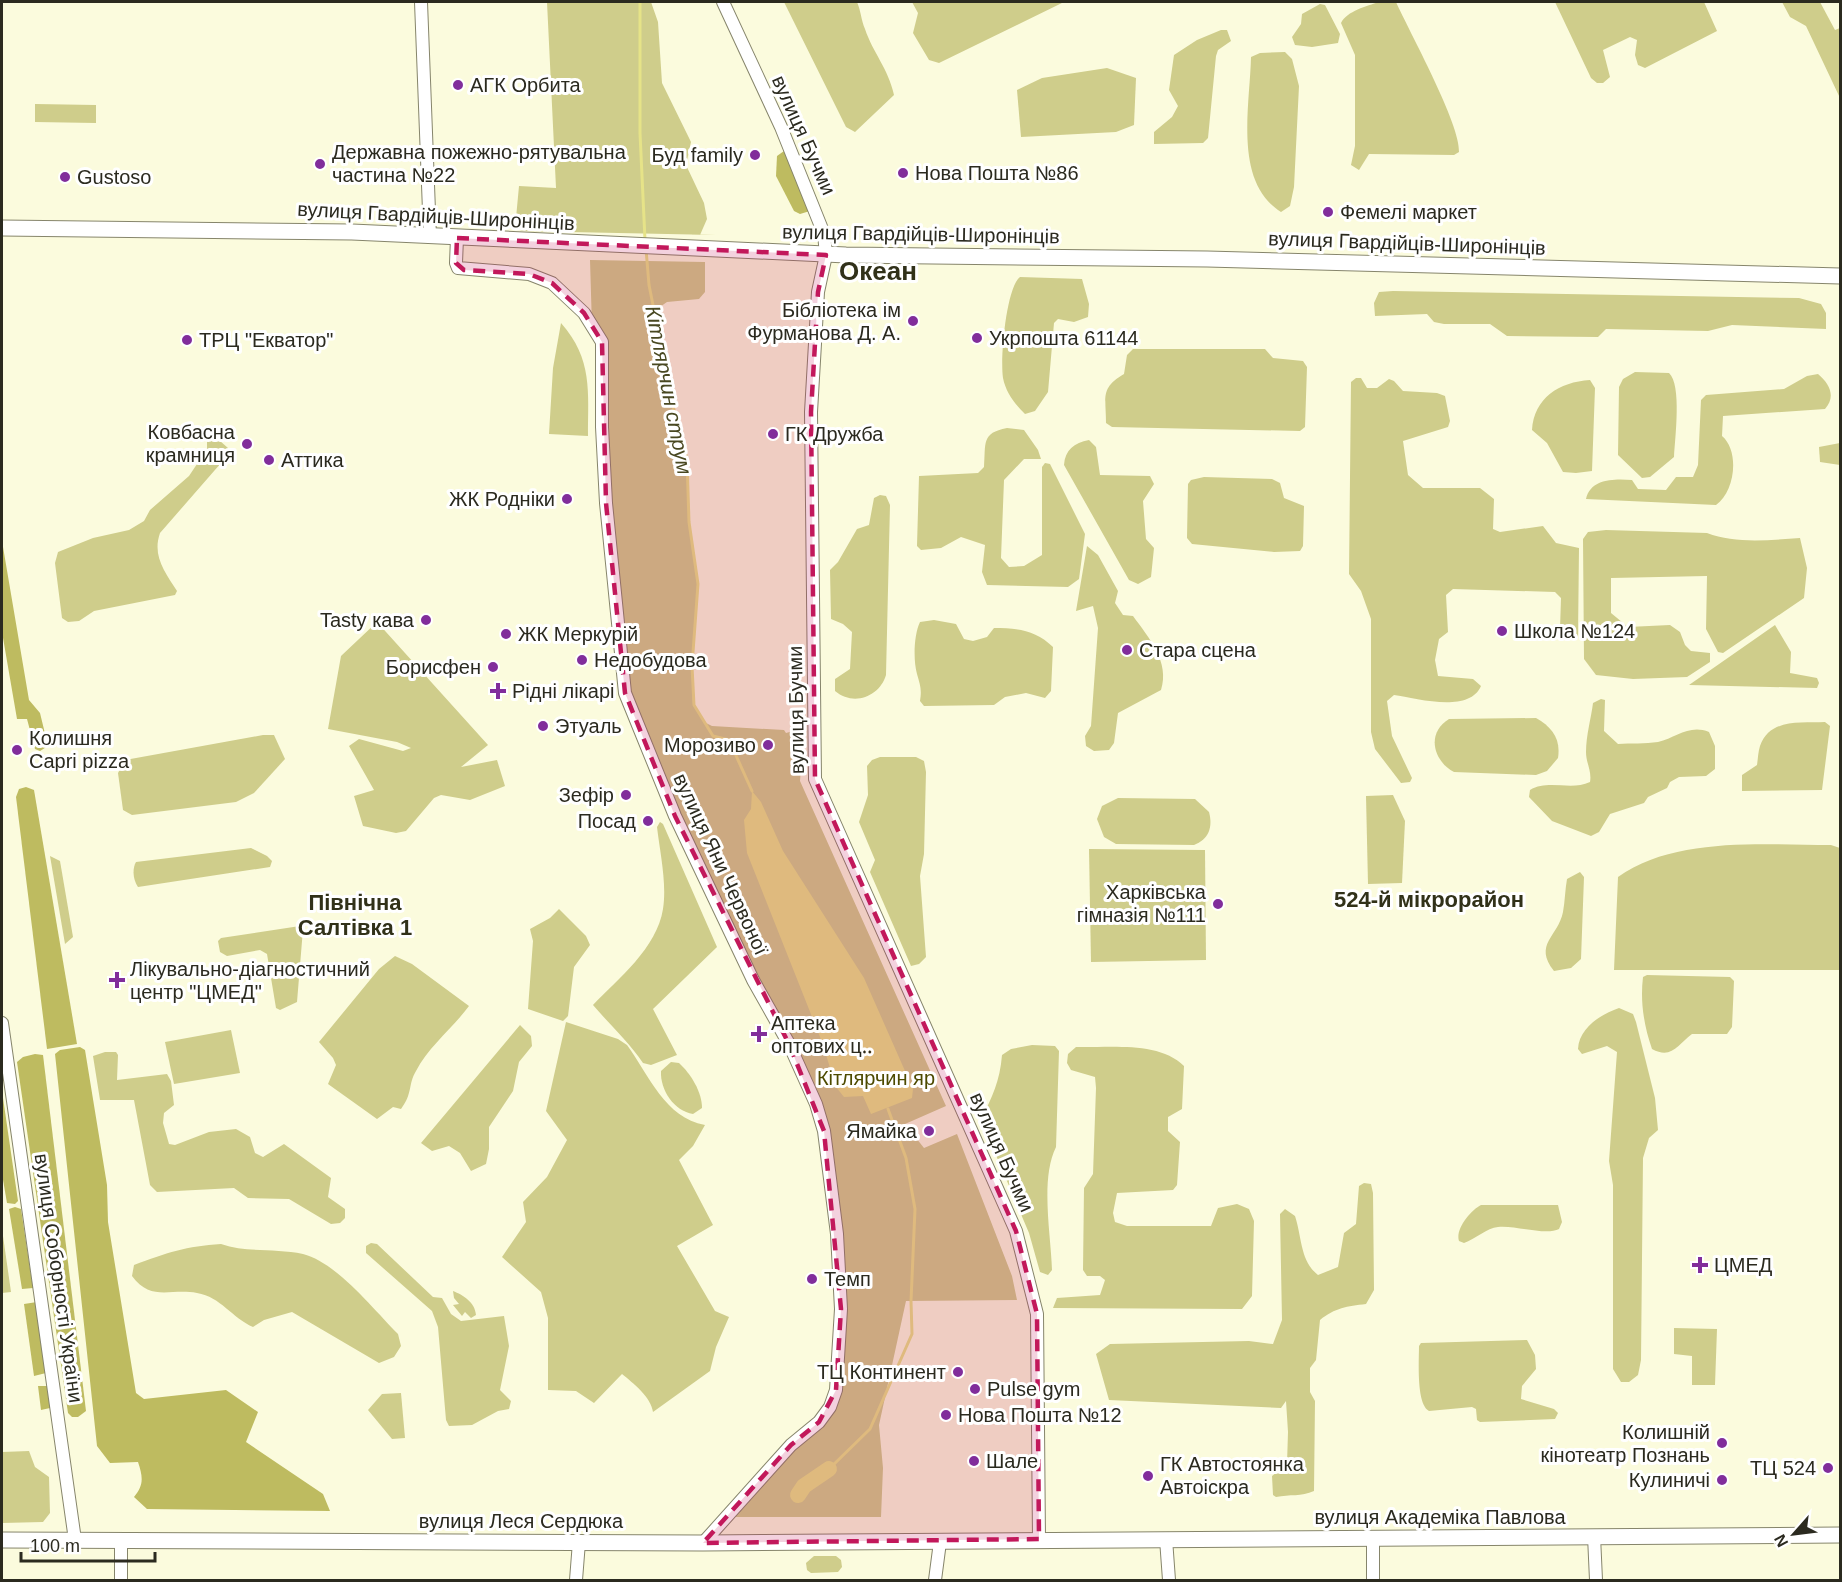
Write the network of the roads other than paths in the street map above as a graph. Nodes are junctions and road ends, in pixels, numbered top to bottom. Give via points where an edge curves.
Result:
1 (421, 2) edge
2 (723, 2) edge
3 (2, 228) edge
4 (430, 237) junction
5 (457, 238) junction
6 (826, 255) junction
7 (1840, 276) edge
8 (2, 1023) edge
9 (1840, 1535) edge
10 (1594, 1536) junction
11 (1040, 1539) junction
12 (1166, 1539) junction
13 (1372, 1539) junction
14 (2, 1540) edge
15 (75, 1540) junction
16 (122, 1541) junction
17 (579, 1542) junction
18 (940, 1542) junction
19 (703, 1543) junction
20 (121, 1581) edge
21 (576, 1581) edge
22 (935, 1581) edge
23 (1169, 1581) edge
24 (1372, 1581) edge
25 (1596, 1581) edge

1 - 4 street
2 - 6 street, вулиця Бучми via 817,213
3 - 4 main road, вулиця Гвардійців-Широнінців via 218,229
4 - 5 main road, вулиця Гвардійців-Широнінців
5 - 6 main road, вулиця Гвардійців-Широнінців
5 - 19 street, вулиця Яни Червоної via 458,268 529,274 552,283 584,313 602,342 606,503 625,693 675,816 753,980 789,1044 824,1131 841,1302 836,1390 819,1422 791,1445
6 - 7 main road, вулиця Гвардійців-Широнінців via 1207,259
6 - 11 street, вулиця Бучми via 818,292 811,412 815,779 1016,1231 1037,1314
8 - 15 street, вулиця Соборності України
9 - 10 main road, вулиця Академіка Павлова
10 - 13 main road, вулиця Академіка Павлова
10 - 25 street
11 - 12 main road, вулиця Академіка Павлова
11 - 18 main road, вулиця Леся Сердюка
12 - 13 main road, вулиця Академіка Павлова
12 - 23 street
13 - 24 street
14 - 15 main road, вулиця Леся Сердюка
15 - 16 main road, вулиця Леся Сердюка
16 - 17 main road, вулиця Леся Сердюка
16 - 20 street
17 - 19 main road, вулиця Леся Сердюка
17 - 21 street
18 - 19 main road, вулиця Леся Сердюка
18 - 22 street

